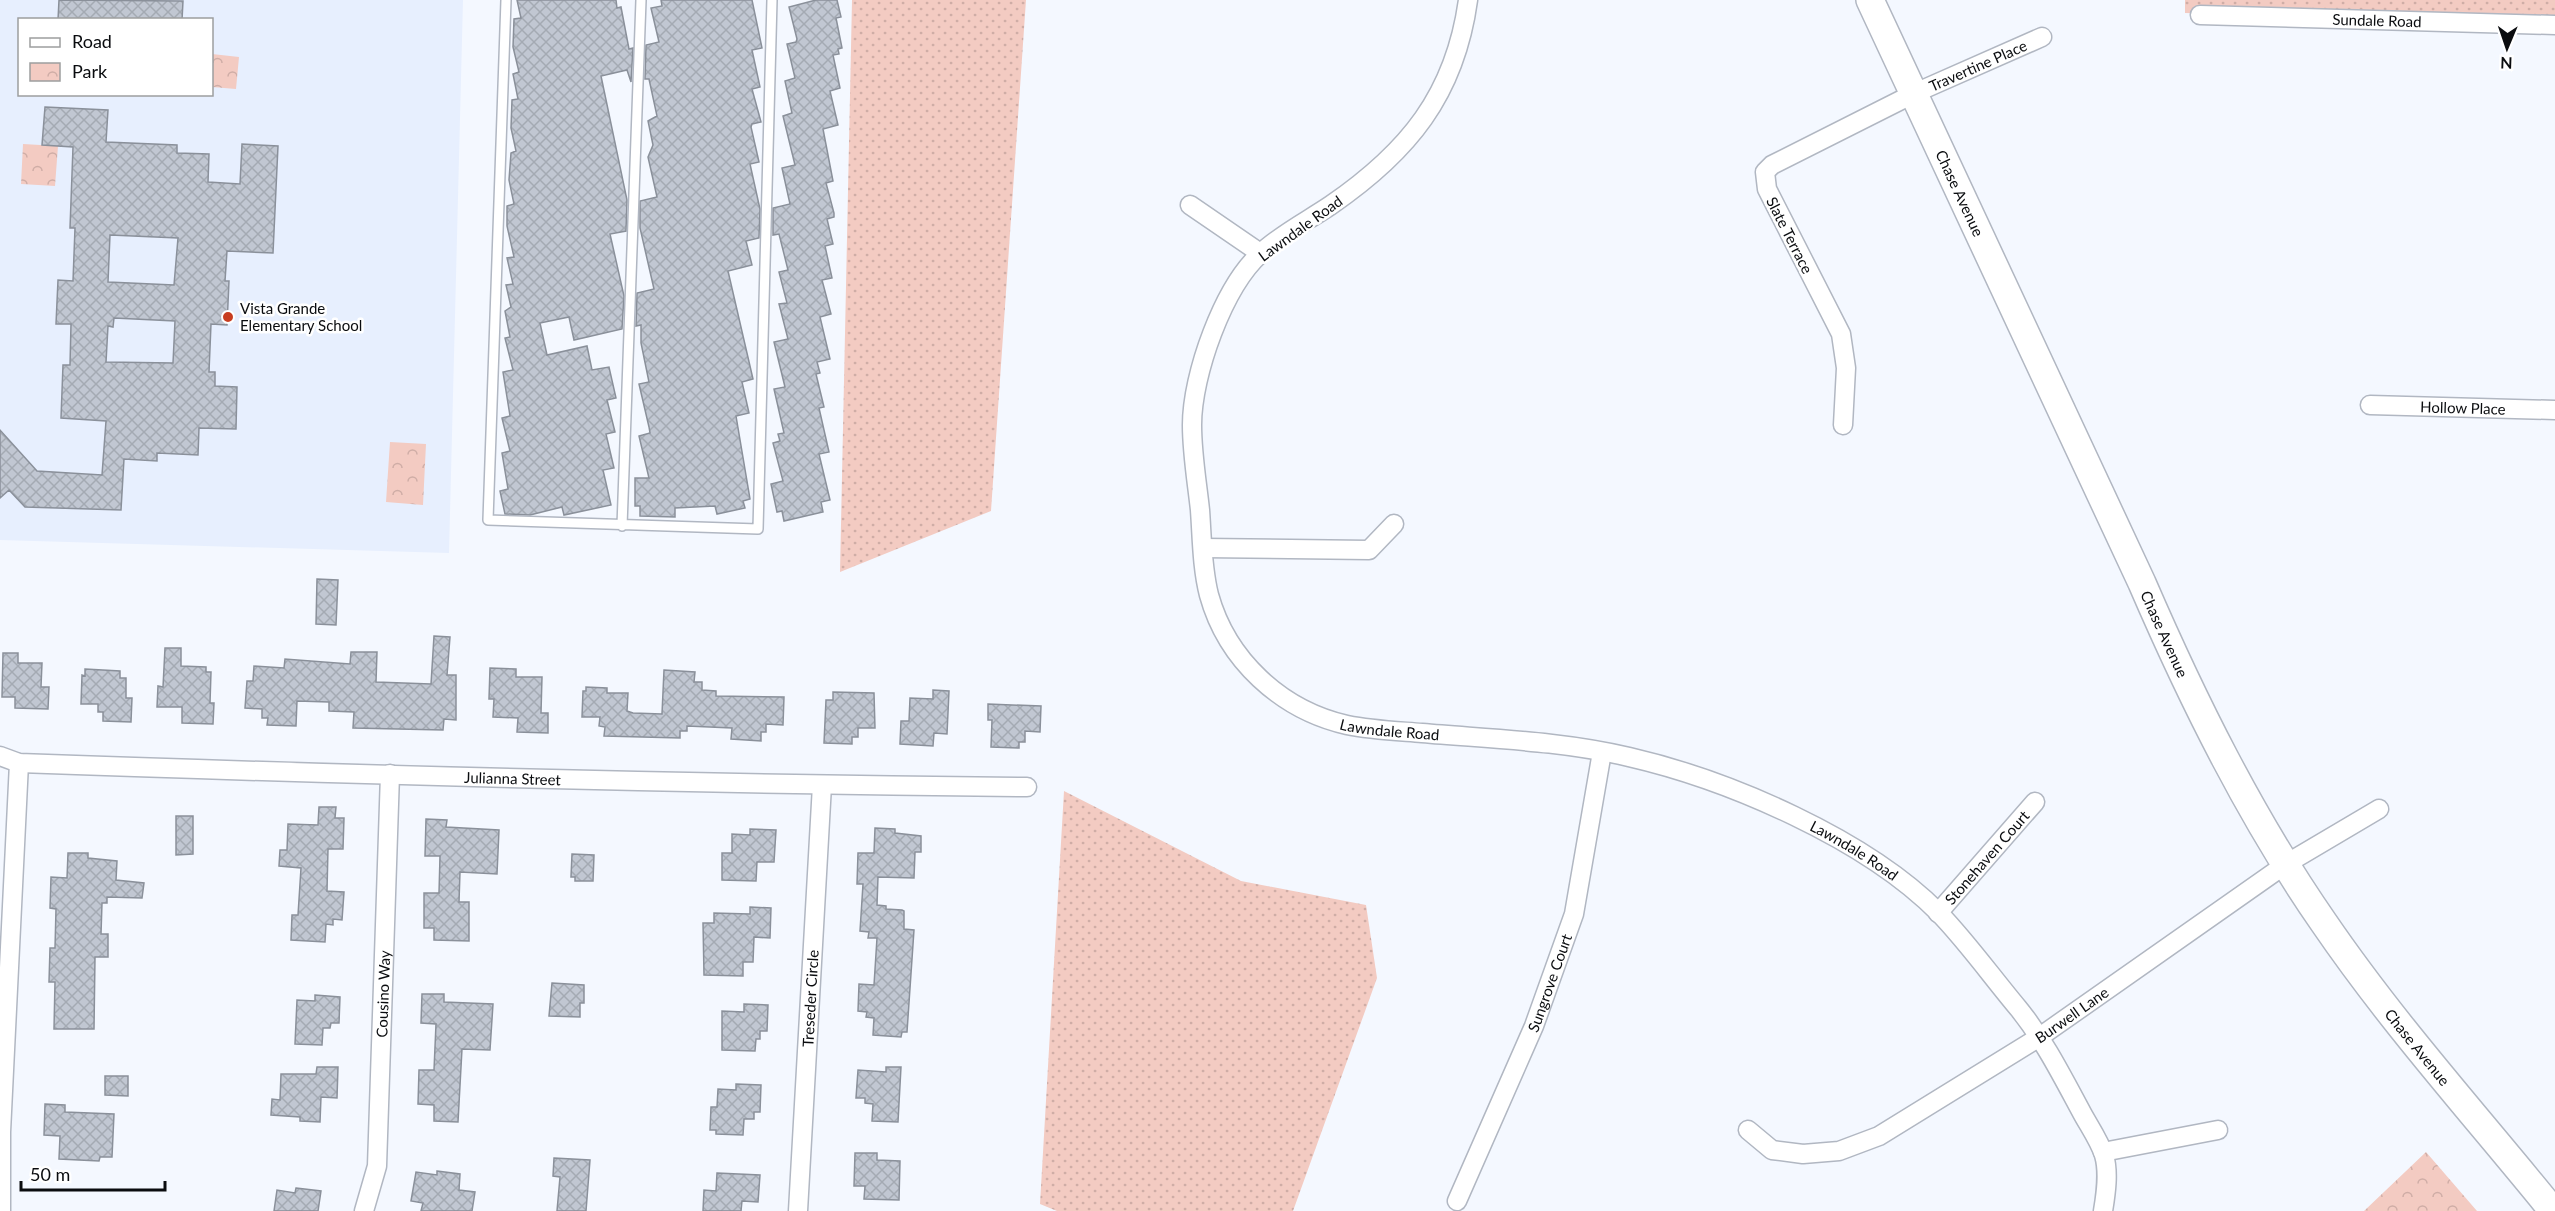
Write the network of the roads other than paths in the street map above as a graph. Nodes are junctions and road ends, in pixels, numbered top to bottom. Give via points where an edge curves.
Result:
1 (506, 0) edge
2 (641, 0) edge
3 (772, 0) edge
4 (1468, 0) edge
5 (1870, 0) edge
6 (2200, 15) dead end
7 (2555, 25) edge
8 (2042, 37) dead end
9 (1915, 93) junction
10 (1190, 205) dead end
11 (1260, 253) junction
12 (2370, 405) dead end
13 (2555, 410) edge
14 (1843, 425) dead end
15 (1394, 524) dead end
16 (622, 526) junction
17 (1203, 548) junction
18 (1602, 752) junction
19 (0, 756) edge
20 (19, 763) junction
21 (390, 774) junction
22 (822, 785) junction
23 (1027, 787) dead end
24 (2035, 802) dead end
25 (2379, 809) dead end
26 (2286, 864) junction
27 (1938, 912) junction
28 (2041, 1036) junction
29 (1748, 1130) dead end
30 (2218, 1130) dead end
31 (1, 1132) edge
32 (2103, 1152) junction
33 (1457, 1200) dead end
34 (1, 1211) edge
35 (364, 1211) edge
36 (798, 1211) edge
37 (2103, 1211) edge
38 (2553, 1211) edge

1 - 16 lane via 488,520
2 - 16 lane
3 - 16 lane via 758,529
4 - 11 street, Lawndale Road via 1456,57 1446,83 1417,130 1381,169
5 - 9 main road, Chase Avenue
6 - 7 street, Sundale Road
8 - 9 street, Travertine Place
9 - 14 street, Slate Terrace via 1765,172 1767,189 1841,334 1846,368
9 - 26 main road, Chase Avenue via 2176,663
10 - 11 street
11 - 17 street, Lawndale Road via 1219,316 1195,395 1192,424
12 - 13 street, Hollow Place
15 - 17 street via 1369,550
17 - 18 street, Lawndale Road via 1210,597 1226,635 1264,683 1301,708 1332,721 1365,728 1554,744
18 - 27 street, Lawndale Road via 1673,769 1773,807 1856,851 1896,877
18 - 33 street, Sungrove Court via 1574,914 1534,1026
19 - 20 street, Julianna Street
20 - 21 street, Julianna Street
20 - 31 street
21 - 22 street, Julianna Street
21 - 35 street, Cousino Way via 376,1166
22 - 23 street, Julianna Street
22 - 36 street, Treseder Circle
24 - 27 street, Stonehaven Court
25 - 26 street, Burwell Lane
26 - 28 street, Burwell Lane
26 - 38 main road, Chase Avenue via 2324,924 2380,997
27 - 28 street, Lawndale Road
28 - 29 street, Burwell Lane via 1860,1145 1818,1154 1787,1153 1772,1150
28 - 32 street, Lawndale Road
30 - 32 street
31 - 34 street
32 - 37 street, Lawndale Road

